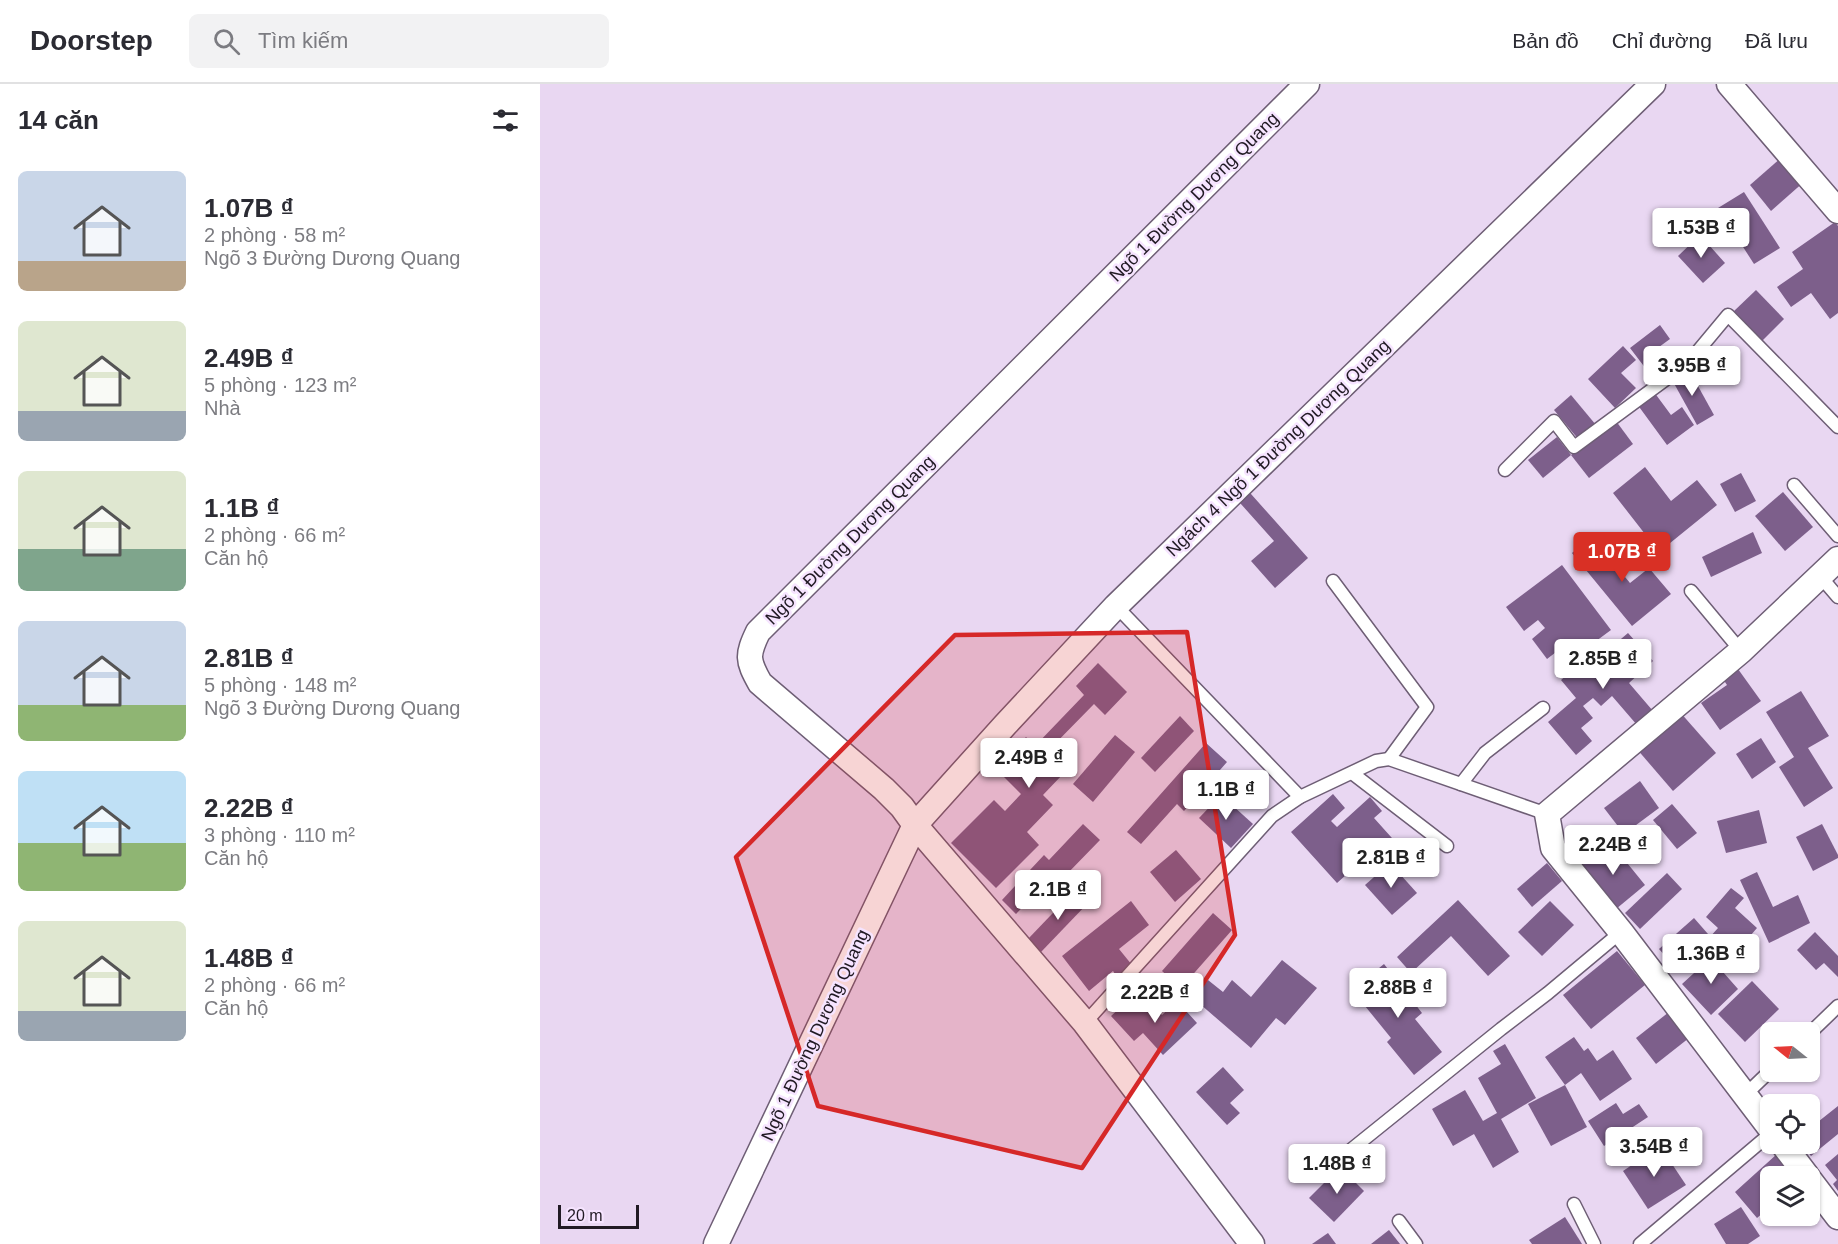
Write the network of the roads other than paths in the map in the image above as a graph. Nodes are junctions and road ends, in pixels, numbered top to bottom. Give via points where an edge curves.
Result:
1 (1307, 84) edge
2 (1653, 84) edge
3 (1729, 84) edge
4 (1838, 210) edge
5 (1838, 427) edge
6 (1505, 470) dead end
7 (1794, 485) dead end
8 (1838, 536) edge
9 (1838, 559) edge
10 (1820, 576) junction
11 (1333, 581) dead end
12 (1691, 591) dead end
13 (1838, 597) edge
14 (1116, 606) junction
15 (1742, 651) junction
16 (1543, 708) dead end
17 (1389, 759) junction
18 (1352, 772) junction
19 (1461, 784) junction
20 (1300, 797) junction
21 (1547, 814) junction
22 (915, 825) junction
23 (1447, 846) dead end
24 (1621, 932) junction
25 (1838, 1006) edge
26 (1085, 1023) junction
27 (1820, 1023) edge
28 (1760, 1081) edge
29 (1745, 1095) junction
30 (1760, 1115) edge
31 (1760, 1142) edge
32 (1790, 1154) edge
33 (1342, 1157) dead end
34 (1800, 1166) edge
35 (1820, 1193) edge
36 (1574, 1204) dead end
37 (1838, 1217) edge
38 (1399, 1221) dead end
39 (716, 1244) edge
40 (1252, 1244) edge
41 (1416, 1244) edge
42 (1594, 1244) edge
43 (1640, 1244) edge

1 - 22 street, Ngõ 1 Đường Dương Quang via 758,632 750,649 750,666 760,683 884,789
2 - 14 street, Ngách 4 Ngõ 1 Đường Dương Quang
3 - 4 street
5 - 6 lane via 1728,315 1688,363 1574,447 1554,421
7 - 8 lane
9 - 10 street
10 - 13 lane
10 - 15 street
11 - 17 lane via 1427,706
12 - 15 lane
14 - 20 lane
14 - 22 street, Ngách 4 Ngõ 1 Đường Dương Quang
15 - 21 street
16 - 19 lane via 1485,753
17 - 18 lane
17 - 19 lane
18 - 20 lane
18 - 23 lane
19 - 21 lane
20 - 26 lane via 1272,816
21 - 24 street via 1553,848
22 - 26 street
22 - 39 street, Ngõ 1 Đường Dương Quang
24 - 29 street
24 - 33 lane
25 - 27 lane
26 - 40 street
28 - 29 lane
29 - 30 street
31 - 43 lane
32 - 34 street
35 - 37 street
36 - 42 lane
38 - 41 lane

